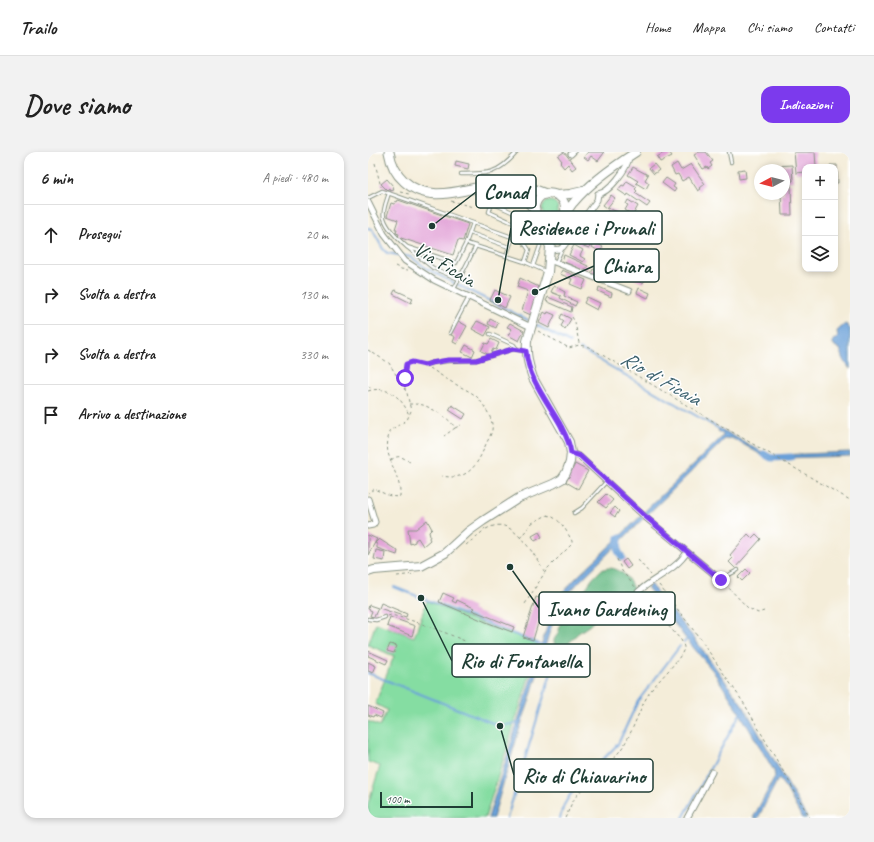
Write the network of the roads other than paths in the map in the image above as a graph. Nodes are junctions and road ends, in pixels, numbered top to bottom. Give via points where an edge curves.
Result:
1 (389, 152) edge
2 (517, 152) edge
3 (729, 152) edge
4 (632, 154) edge
5 (731, 162) dead end
6 (461, 174) dead end
7 (493, 185) junction
8 (586, 188) junction
9 (389, 193) junction
10 (546, 194) junction
11 (598, 194) junction
12 (557, 195) junction
13 (368, 198) edge
14 (368, 202) edge
15 (535, 210) junction
16 (565, 212) junction
17 (541, 221) junction
18 (473, 223) junction
19 (557, 223) junction
20 (531, 231) junction
21 (470, 233) junction
22 (513, 237) junction
23 (466, 243) junction
24 (476, 246) junction
25 (407, 247) junction
26 (509, 247) junction
27 (563, 247) junction
28 (550, 249) junction
29 (506, 256) junction
30 (553, 261) junction
31 (525, 262) junction
32 (533, 266) junction
33 (548, 272) junction
34 (459, 279) junction
35 (454, 289) junction
36 (628, 291) dead end
37 (469, 297) junction
38 (531, 327) junction
39 (450, 333) dead end
40 (490, 334) dead end
41 (517, 349) junction
42 (526, 351) junction
43 (425, 365) road end
44 (571, 453) junction
45 (606, 482) junction
46 (368, 499) edge
47 (574, 513) dead end
48 (368, 526) edge
49 (687, 552) junction
50 (368, 569) edge
51 (738, 570) dead end
52 (721, 580) joint
53 (638, 592) road end
54 (385, 617) road end
55 (368, 619) edge
56 (712, 772) dead end
57 (687, 818) edge

1 - 7 highway via 398,176 415,190 439,194
2 - 6 lane via 506,165 493,171
3 - 5 lane
4 - 8 main road
4 - 11 street via 612,185 603,194
7 - 10 highway via 512,184
7 - 15 highway via 522,194
8 - 11 street
8 - 12 main road via 570,194
8 - 16 main road
9 - 13 lane via 382,191
9 - 18 lane
9 - 25 lane via 384,217 396,238
10 - 12 main road
10 - 15 main road via 538,200
11 - 27 street via 597,200
12 - 16 main road via 564,202
14 - 35 street, Via Ficaia via 384,234 402,258 434,280
15 - 17 main road
16 - 19 main road
17 - 19 main road via 548,224
17 - 28 main road
18 - 21 lane
18 - 22 lane
19 - 28 main road
20 - 20 lane via 512,212 492,203 488,212
20 - 32 lane via 540,242
21 - 23 lane
21 - 26 lane
22 - 26 lane
22 - 31 lane via 523,241 529,250
23 - 24 lane
23 - 25 lane via 456,263
24 - 29 lane
24 - 34 lane
25 - 34 lane via 433,268
26 - 29 lane
27 - 28 street
27 - 30 lane
28 - 30 main road
29 - 31 lane
30 - 33 main road
30 - 36 street
31 - 32 lane
32 - 33 lane
33 - 38 main road
34 - 35 lane
35 - 37 street, Via Ficaia
37 - 38 street, Via Ficaia
37 - 39 lane
38 - 42 main road
40 - 41 lane via 514,345
41 - 42 lane
41 - 43 lane via 476,360 448,360
42 - 44 main road via 533,378 564,432
44 - 45 street via 580,456
44 - 50 main road via 562,479 519,498 482,521 445,553 421,566
45 - 47 lane
45 - 49 street
46 - 48 street via 375,522
49 - 52 street
49 - 53 street
51 - 52 lane
54 - 55 lane
56 - 57 street

